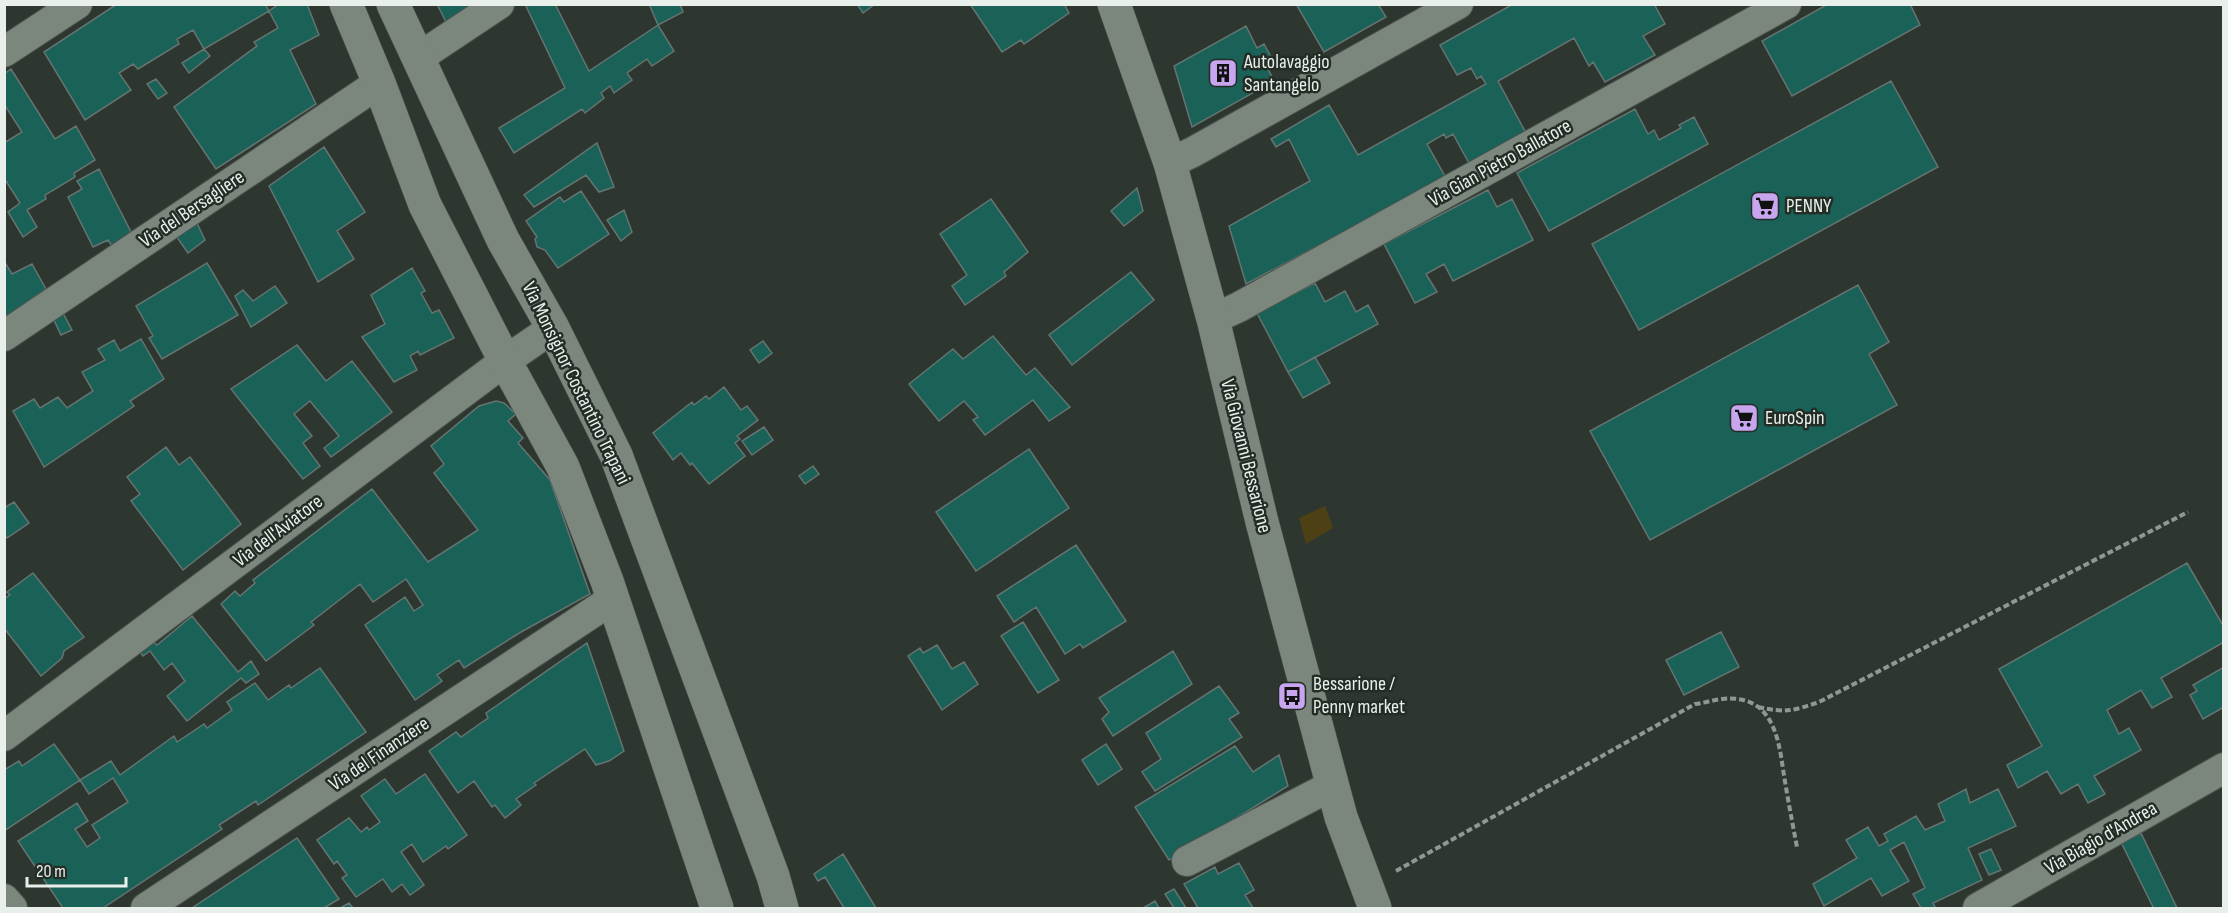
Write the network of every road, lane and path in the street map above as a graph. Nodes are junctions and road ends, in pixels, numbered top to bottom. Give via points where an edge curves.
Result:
1 (77, 4) edge
2 (346, 4) edge
3 (393, 4) edge
4 (499, 4) edge
5 (1458, 4) edge
6 (1786, 4) edge
7 (1121, 8) edge
8 (4, 52) edge
9 (418, 58) junction
10 (379, 83) junction
11 (1170, 163) junction
12 (1213, 319) junction
13 (554, 328) junction
14 (4, 336) edge
15 (505, 361) junction
16 (2188, 512) dead end
17 (613, 598) junction
18 (1757, 707) junction
19 (4, 736) edge
20 (2223, 768) edge
21 (1333, 785) junction
22 (1797, 847) dead end
23 (1187, 861) dead end
24 (1370, 897) edge
25 (4, 899) edge
26 (12, 909) edge
27 (146, 909) edge
28 (717, 909) edge
29 (782, 909) edge
30 (1978, 909) edge

1 - 8 street
2 - 10 street
3 - 9 street, Via Monsignor Costantino Trapani
4 - 9 street
5 - 11 street
6 - 12 street, Via Gian Pietro Ballatore
7 - 11 street, Via Giovanni Bessarione
9 - 13 street, Via Monsignor Costantino Trapani via 503,240
10 - 14 street, Via del Bersagliere
10 - 15 street via 425,206
11 - 12 street, Via Giovanni Bessarione
12 - 21 street, Via Giovanni Bessarione via 1262,522
13 - 15 street, Via dell'Aviatore
13 - 29 street, Via Monsignor Costantino Trapani via 616,455
15 - 17 street via 563,467
15 - 19 street, Via dell'Aviatore
16 - 18 path via 1819,702 1780,712
17 - 27 street, Via del Finanziere
17 - 28 street
18 - 22 path via 1772,722 1779,743
18 - 24 path via 1741,700 1724,699 1695,704 1392,873
20 - 30 street, Via Biagio d'Andrea
21 - 23 street
21 - 24 street, Via Giovanni Bessarione
25 - 26 street

